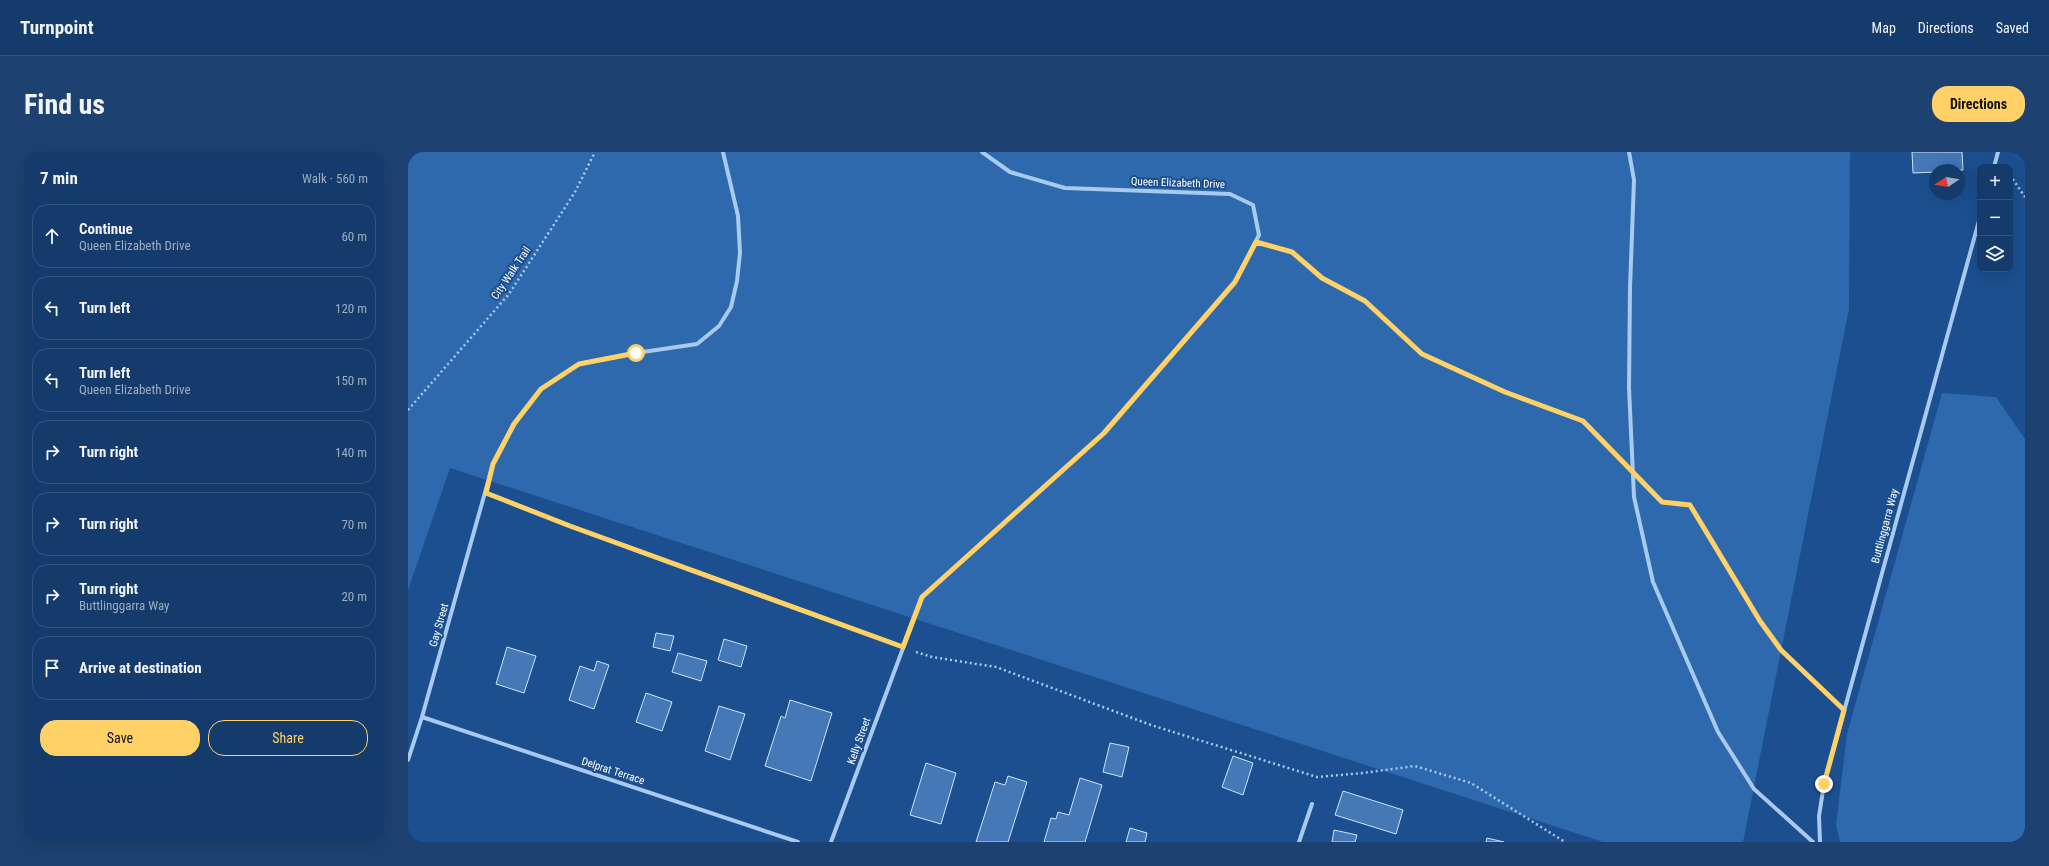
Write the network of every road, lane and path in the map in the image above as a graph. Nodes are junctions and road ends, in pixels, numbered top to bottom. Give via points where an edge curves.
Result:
1 (596, 152) edge
2 (723, 152) edge
3 (982, 152) edge
4 (1629, 152) edge
5 (1998, 152) edge
6 (1995, 164) edge
7 (2013, 179) edge
8 (2025, 197) edge
9 (1977, 228) edge
10 (1256, 242) junction
11 (408, 410) edge
12 (1633, 473) junction
13 (486, 493) junction
14 (903, 647) junction
15 (1844, 710) junction
16 (422, 717) junction
17 (408, 760) edge
18 (1312, 804) dead end
19 (798, 842) edge
20 (831, 842) edge
21 (1299, 842) edge
22 (1565, 842) edge
23 (1813, 842) edge
24 (1820, 842) edge

1 - 11 path, City Walk Trail via 575,192 509,294
2 - 13 street via 738,216 740,254 731,307 719,326 697,344 579,364 541,389 514,424 496,457
3 - 10 street, Queen Elizabeth Drive via 1010,172 1065,188 1230,194 1253,204 1259,235
4 - 12 street via 1634,180 1629,388
5 - 6 street
7 - 8 path
9 - 15 street, Buttlinggarra Way
10 - 12 path via 1292,252 1322,278 1365,301 1422,354 1505,392 1583,421
10 - 14 street, Queen Elizabeth Drive via 1235,282 1104,433 922,597
12 - 15 path via 1662,502 1690,505 1764,627 1781,650
12 - 23 street via 1634,497 1653,582 1718,732 1754,789
13 - 14 path
13 - 16 street, Gay Street
14 - 20 street, Kelly Street
14 - 22 path via 932,657 996,667 1151,725 1317,777 1415,766 1471,783
15 - 24 street, Buttlinggarra Way via 1824,784 1819,816
16 - 17 street, Gay Street
16 - 19 street, Delprat Terrace
18 - 21 street

